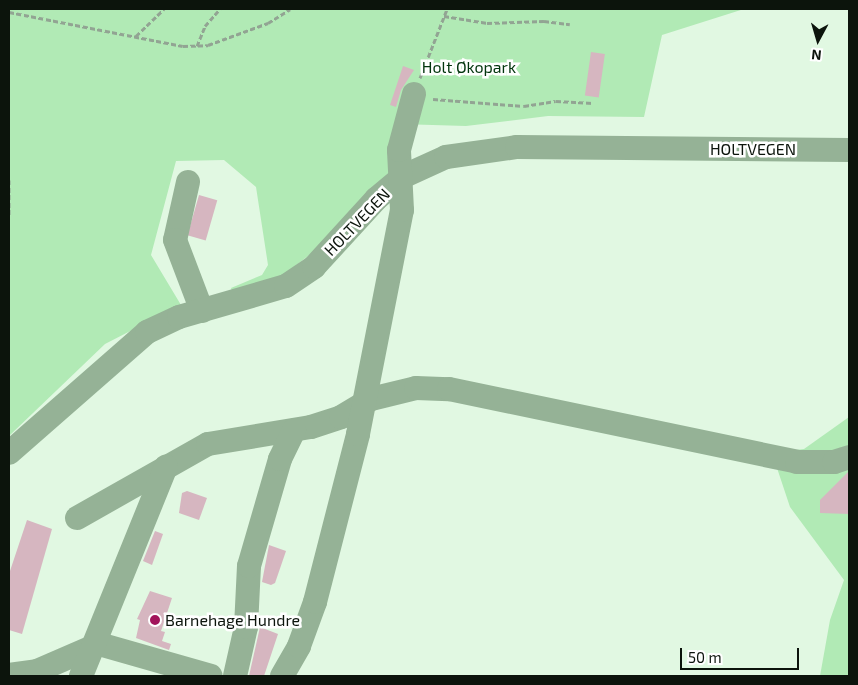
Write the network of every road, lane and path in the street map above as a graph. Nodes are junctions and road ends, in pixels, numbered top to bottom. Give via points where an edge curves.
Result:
1 (164, 9) edge
2 (220, 9) edge
3 (290, 9) edge
4 (447, 9) edge
5 (9, 12) edge
6 (444, 16) junction
7 (570, 24) dead end
8 (136, 37) junction
9 (197, 46) junction
10 (414, 94) junction
11 (593, 103) dead end
12 (849, 150) edge
13 (402, 177) junction
14 (9, 180) edge
15 (188, 182) dead end
16 (9, 216) edge
17 (202, 312) junction
18 (363, 404) junction
19 (294, 430) junction
20 (9, 453) edge
21 (849, 457) edge
22 (166, 467) junction
23 (77, 518) dead end
24 (92, 645) junction
25 (9, 675) edge
26 (80, 676) edge
27 (211, 676) edge
28 (235, 676) edge
29 (282, 676) edge

1 - 8 path
2 - 9 path via 205,26
3 - 9 path via 268,23
4 - 6 path
5 - 8 path
6 - 7 path via 487,23 544,21
6 - 10 path
8 - 9 path
10 - 11 path via 436,100 524,106 556,101
10 - 13 street via 399,150
12 - 13 street, HOLTVEGEN via 517,146 455,154
13 - 17 street, HOLTVEGEN via 302,276 271,293
13 - 18 street via 402,210
14 - 16 path
15 - 17 street via 176,249
17 - 20 street, HOLTVEGEN via 147,332
18 - 19 street via 341,417
18 - 21 street via 401,390 449,389 797,462 822,463
18 - 29 street via 328,560 299,646
19 - 22 street via 217,441
19 - 28 street via 280,459 249,566 246,627
22 - 23 street
22 - 24 street
24 - 25 street via 37,671
24 - 26 street
24 - 27 street

